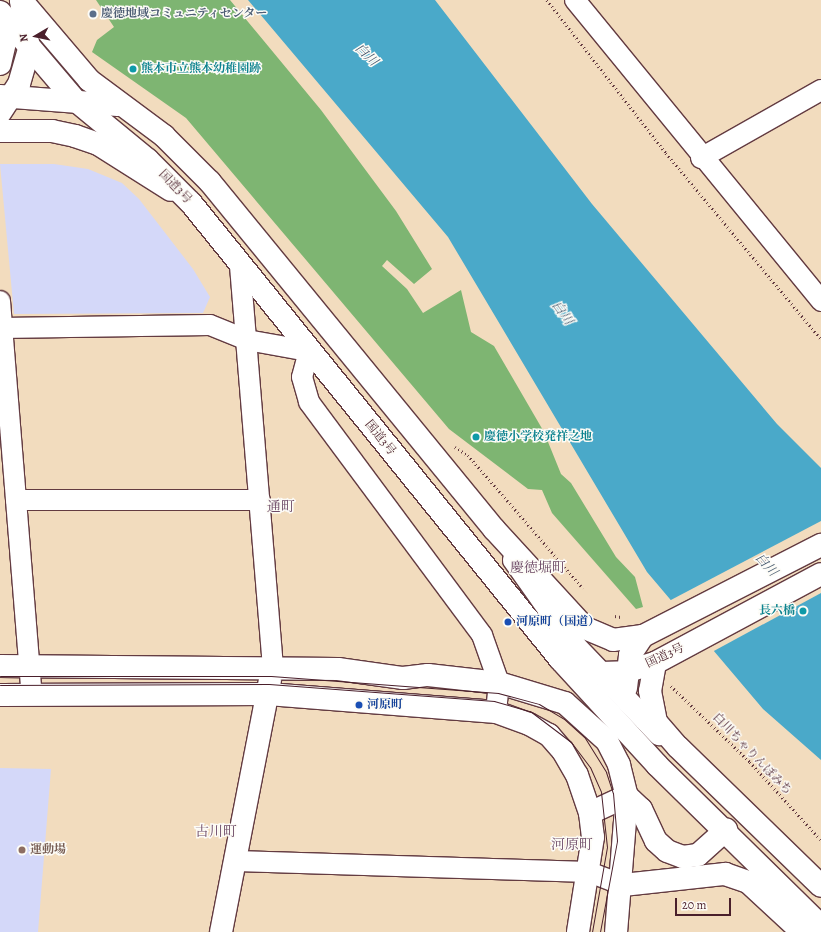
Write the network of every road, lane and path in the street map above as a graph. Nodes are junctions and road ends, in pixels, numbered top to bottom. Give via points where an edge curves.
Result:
1 (21, 0) edge
2 (547, 0) edge
3 (575, 0) edge
4 (2, 15) edge
5 (29, 48) junction
6 (0, 64) edge
7 (821, 90) edge
8 (75, 100) junction
9 (4, 102) edge
10 (118, 104) junction
11 (0, 131) edge
12 (701, 158) junction
13 (191, 203) junction
14 (240, 266) junction
15 (0, 301) edge
16 (821, 301) edge
17 (1, 328) edge
18 (821, 339) edge
19 (247, 340) junction
20 (308, 351) junction
21 (16, 500) junction
22 (260, 500) junction
23 (494, 528) junction
24 (821, 545) edge
25 (821, 574) edge
26 (637, 640) junction
27 (560, 659) junction
28 (655, 663) junction
29 (30, 665) junction
30 (0, 666) edge
31 (273, 666) junction
32 (625, 672) junction
33 (601, 673) junction
34 (499, 683) junction
35 (667, 684) dead end
36 (268, 694) junction
37 (0, 695) edge
38 (32, 695) junction
39 (628, 702) junction
40 (496, 712) junction
41 (678, 747) junction
42 (657, 765) junction
43 (627, 796) junction
44 (590, 814) junction
45 (726, 830) junction
46 (821, 840) edge
47 (236, 861) junction
48 (589, 872) junction
49 (623, 885) junction
50 (821, 886) edge
51 (821, 926) edge
52 (221, 932) edge
53 (578, 932) edge
54 (616, 932) edge
55 (802, 932) edge

1 - 5 main road
1 - 10 main road via 66,57
2 - 18 path via 666,153
3 - 12 street
4 - 5 main road, 国道3号
4 - 6 main road via 6,39
5 - 8 main road, 国道3号
5 - 9 main road
7 - 12 street
8 - 9 main road
8 - 10 main road
8 - 13 main road, 国道3号 via 148,160
10 - 23 main road via 164,136 210,182
11 - 13 main road via 52,131 98,144
12 - 16 street
13 - 14 main road, 国道3号
14 - 19 street
14 - 20 main road, 国道3号
15 - 17 street
17 - 19 street via 210,325
17 - 21 street
19 - 20 street
19 - 22 street
20 - 27 main road, 国道3号
20 - 34 street via 303,387 309,402 482,635
21 - 22 street
21 - 29 street
22 - 31 street
23 - 26 main road via 585,628 613,640
23 - 33 main road via 548,613
24 - 26 main road
25 - 28 main road, 国道3号
26 - 32 main road
27 - 33 main road, 国道3号
27 - 42 main road
28 - 32 main road, 国道3号
28 - 41 main road via 652,705 656,722
29 - 30 main road
29 - 31 main road
29 - 38 street
31 - 34 main road
31 - 36 main road
32 - 33 main road, 国道3号
32 - 39 main road
33 - 39 main road
34 - 40 street
34 - 43 main road via 566,703 587,721 607,741 619,765
35 - 46 path, 白川ちゃりんぽみち via 750,762
36 - 38 main road
36 - 40 main road
36 - 47 main road
37 - 38 main road
39 - 41 main road via 651,728
39 - 42 main road via 636,728
40 - 44 main road via 549,735 563,751 577,775
41 - 50 main road
42 - 45 main road
43 - 44 main road
43 - 45 main road via 641,809 656,841 668,851 682,857 698,855
43 - 49 main road
44 - 48 main road via 593,837
45 - 51 main road
47 - 48 street
47 - 52 main road
48 - 49 street
48 - 53 main road
49 - 54 main road
49 - 55 main road via 725,874 748,882

